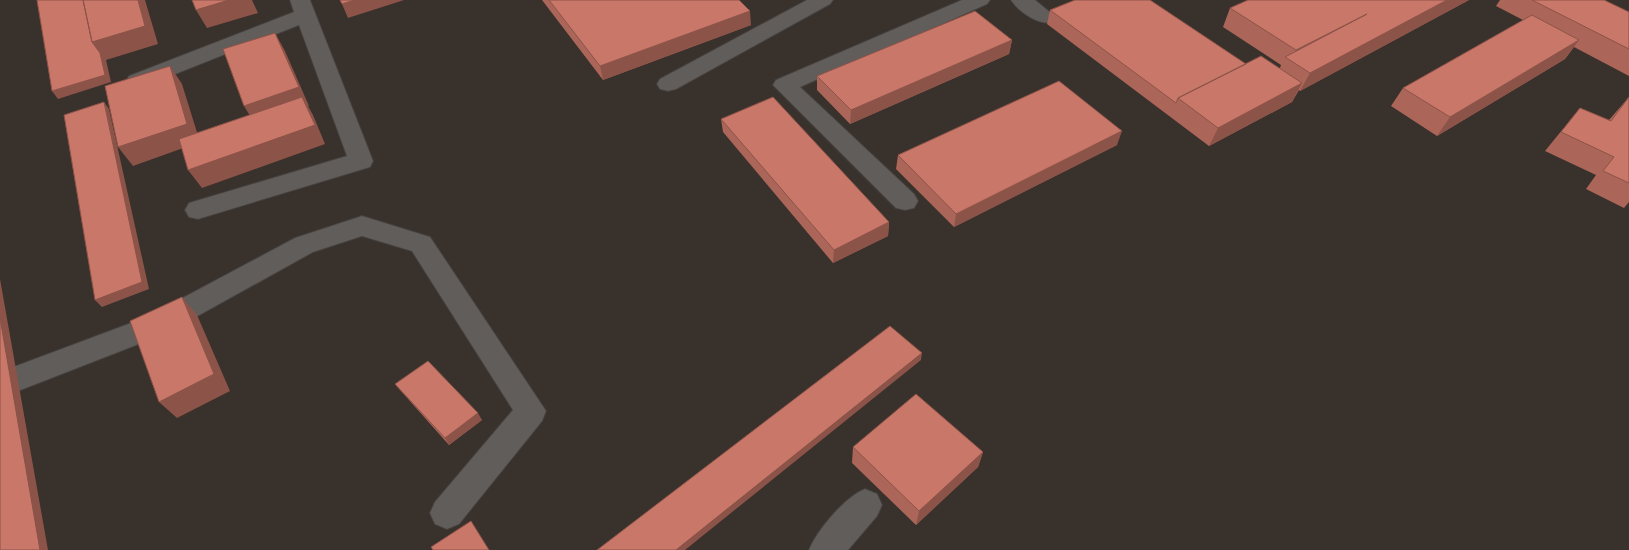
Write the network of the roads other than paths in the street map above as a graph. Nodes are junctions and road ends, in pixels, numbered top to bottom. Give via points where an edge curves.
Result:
1 (823, 0) edge
2 (980, 0) edge
3 (1022, 0) edge
4 (303, 8) edge
5 (1046, 18) dead end
6 (668, 84) dead end
7 (125, 85) edge
8 (905, 201) dead end
9 (198, 210) dead end
10 (0, 385) edge
11 (865, 505) dead end
12 (447, 513) dead end
13 (826, 550) edge

1 - 6 street
2 - 8 street via 784,85
3 - 5 street
4 - 7 street
4 - 9 street via 361,161
10 - 12 street via 157,325 304,245 362,226 421,244 531,411
11 - 13 street

